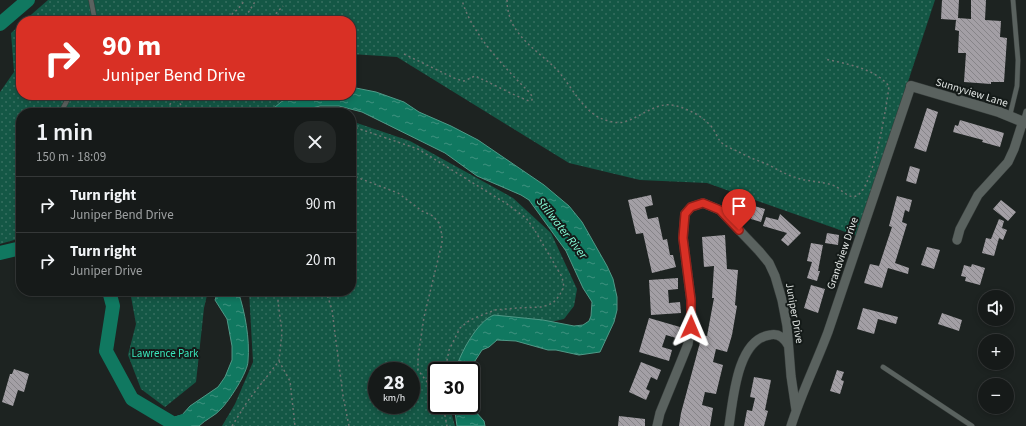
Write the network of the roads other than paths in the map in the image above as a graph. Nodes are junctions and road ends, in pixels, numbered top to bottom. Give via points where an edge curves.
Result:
1 (91, 0) edge
2 (1013, 0) edge
3 (94, 16) edge
4 (911, 86) joint
5 (1026, 111) edge
6 (1010, 116) junction
7 (1025, 122) edge
8 (957, 240) dead end
9 (788, 345) junction
10 (884, 367) dead end
11 (796, 410) junction
12 (657, 426) edge
13 (729, 426) edge
14 (791, 426) edge
15 (972, 426) edge

1 - 3 lane
2 - 6 lane via 1018,60
4 - 6 street, Sunnyview Lane
4 - 11 street, Grandview Drive via 828,332
5 - 7 lane
6 - 7 street, Sunnyview Lane
7 - 8 street via 1008,162 978,195
9 - 11 street, Juniper Drive
9 - 12 street, Juniper Drive via 782,300 776,276 769,263 720,210 703,203 691,207 685,214 683,238 691,300 691,327 688,344
9 - 13 street via 780,336 770,334 760,338 750,347 741,365
10 - 15 lane
11 - 14 street, Grandview Drive

